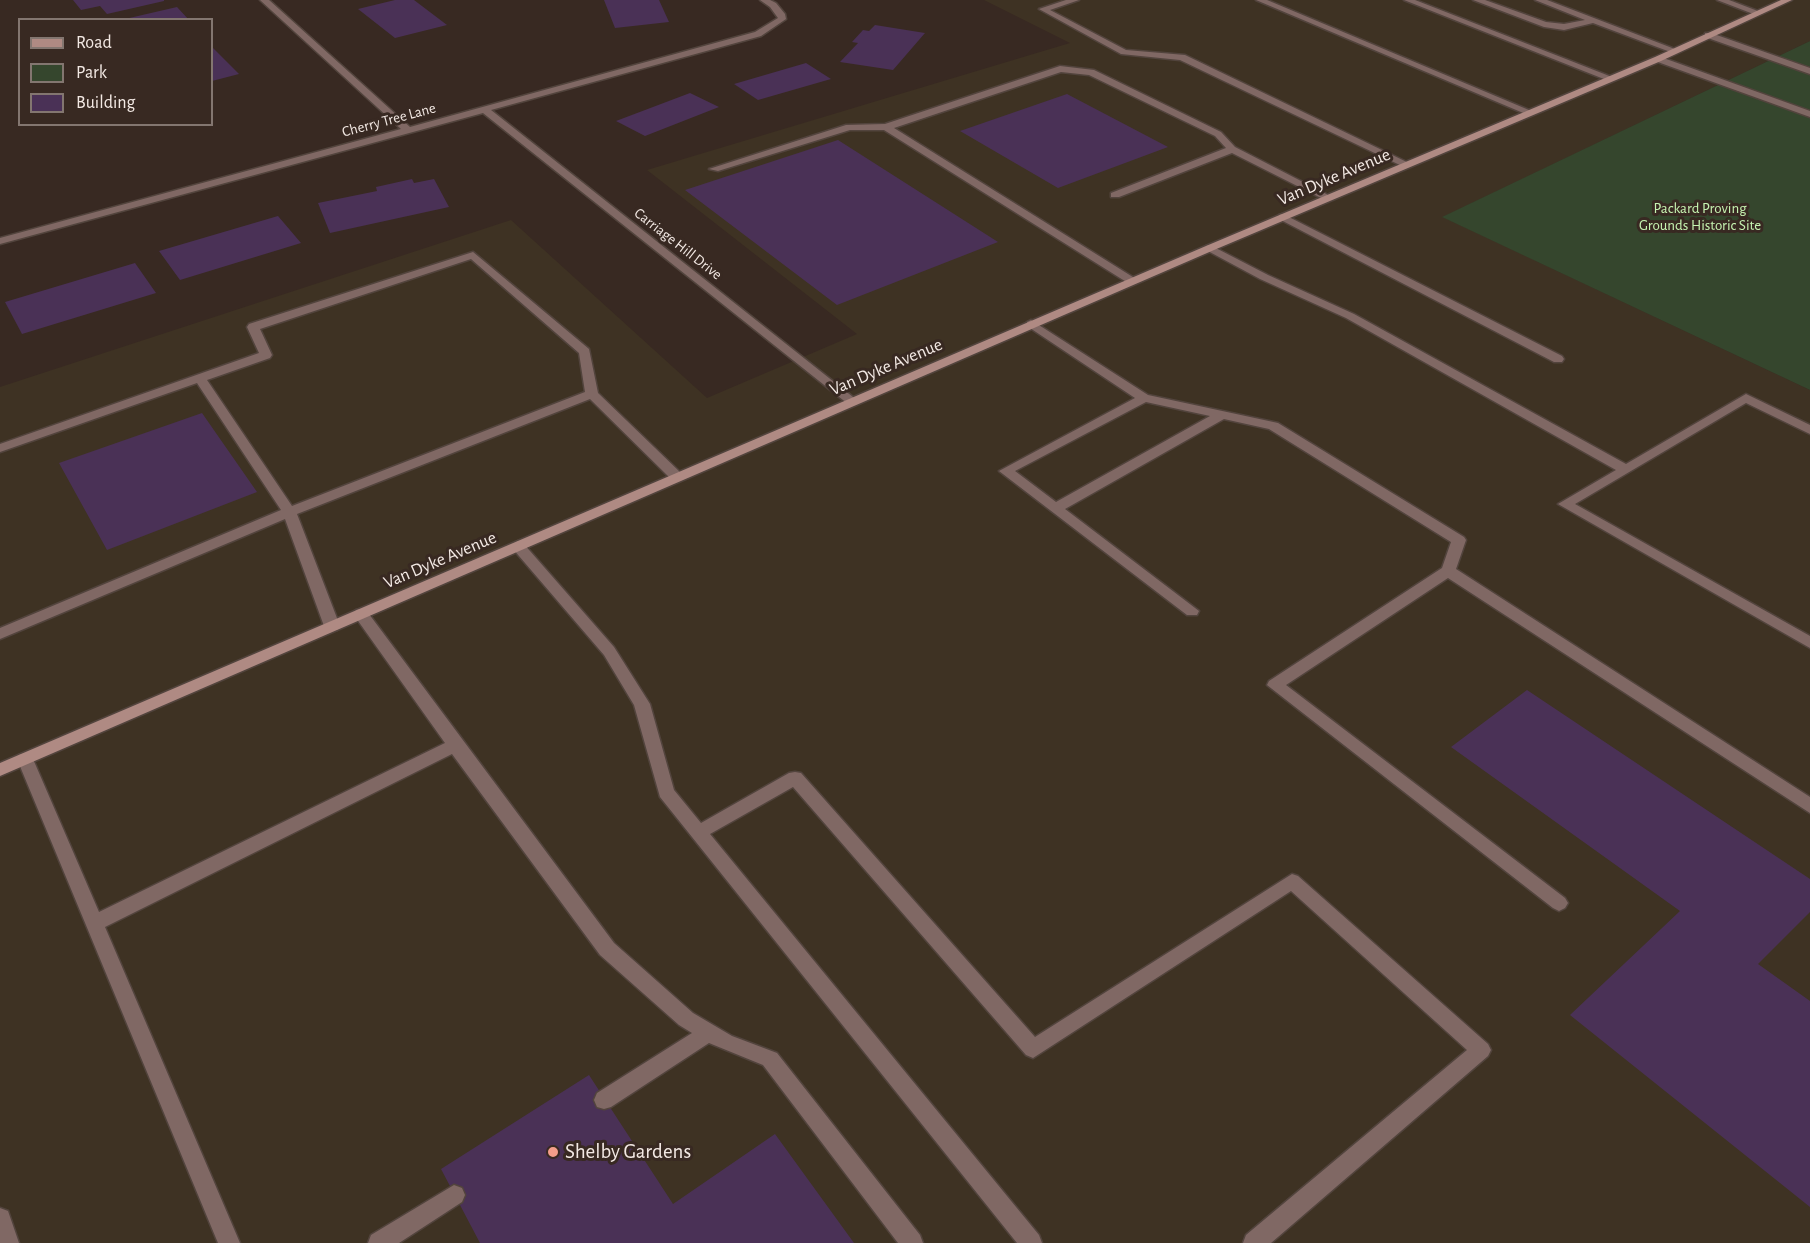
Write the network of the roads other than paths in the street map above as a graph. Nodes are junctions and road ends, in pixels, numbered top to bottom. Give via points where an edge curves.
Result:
1 (264, 0) edge
2 (764, 0) edge
3 (1075, 0) edge
4 (1260, 0) edge
5 (1408, 0) edge
6 (1478, 0) edge
7 (1539, 0) edge
8 (1721, 0) edge
9 (1788, 0) edge
10 (1759, 13) junction
11 (1592, 20) junction
12 (1708, 35) junction
13 (1676, 51) junction
14 (1658, 59) junction
15 (1810, 70) edge
16 (1612, 79) junction
17 (484, 109) junction
18 (1531, 113) junction
19 (1810, 114) edge
20 (886, 127) junction
21 (408, 130) junction
22 (1232, 149) junction
23 (1408, 165) junction
24 (714, 169) dead end
25 (1114, 195) dead end
26 (1329, 198) junction
27 (1283, 217) junction
28 (0, 241) edge
29 (1210, 248) junction
30 (1132, 281) junction
31 (1031, 324) junction
32 (1558, 359) dead end
33 (200, 378) junction
34 (592, 394) junction
35 (1144, 398) junction
36 (852, 401) junction
37 (1222, 415) junction
38 (1810, 430) edge
39 (0, 448) edge
40 (1626, 470) junction
41 (678, 477) junction
42 (1056, 508) junction
43 (289, 512) junction
44 (518, 546) junction
45 (1448, 571) junction
46 (1192, 611) dead end
47 (361, 614) junction
48 (332, 626) junction
49 (0, 634) edge
50 (1810, 643) edge
51 (454, 745) junction
52 (25, 759) junction
53 (0, 770) edge
54 (1810, 806) edge
55 (698, 833) junction
56 (1559, 903) dead end
57 (95, 923) junction
58 (709, 1032) junction
59 (604, 1100) dead end
60 (454, 1195) dead end
61 (0, 1219) edge
62 (8, 1243) edge
63 (229, 1243) edge
64 (379, 1243) edge
65 (912, 1243) edge
66 (1031, 1243) edge
67 (1254, 1243) edge

1 - 21 street
2 - 17 street, Cherry Tree Lane via 773,5 782,19 758,34
3 - 23 street via 1043,9 1124,52 1182,57
4 - 18 street
5 - 16 street
6 - 11 street via 1544,24 1564,27
7 - 11 street
8 - 10 street
9 - 10 main road, Van Dyke Avenue
10 - 12 main road, Van Dyke Avenue
11 - 13 street
12 - 13 main road, Van Dyke Avenue
12 - 15 street
13 - 14 main road, Van Dyke Avenue
14 - 16 main road, Van Dyke Avenue
14 - 19 street
16 - 18 main road, Van Dyke Avenue
17 - 21 street, Cherry Tree Lane
17 - 36 street, Carriage Hill Drive
18 - 23 main road, Van Dyke Avenue
20 - 22 street via 1060,69 1091,72 1218,134
20 - 24 street via 849,127
20 - 30 street
21 - 28 street, Cherry Tree Lane
22 - 25 street
22 - 26 street
23 - 26 main road, Van Dyke Avenue
26 - 27 main road, Van Dyke Avenue
27 - 29 main road, Van Dyke Avenue
27 - 32 street
29 - 30 main road, Van Dyke Avenue
29 - 40 street via 1350,316
30 - 31 main road, Van Dyke Avenue
31 - 35 street
31 - 36 main road, Van Dyke Avenue
33 - 34 street via 266,355 253,327 474,255 585,352
33 - 39 street
33 - 43 street
34 - 41 street
34 - 43 street
35 - 37 street
35 - 42 street via 1006,471
36 - 41 main road, Van Dyke Avenue
37 - 42 street
37 - 45 street via 1273,426 1459,540
38 - 40 street via 1746,398
40 - 50 street via 1565,504
41 - 44 main road, Van Dyke Avenue
42 - 46 street
43 - 48 street
43 - 49 street
44 - 47 main road, Van Dyke Avenue
44 - 55 street via 614,660 642,704 666,792
45 - 54 street
45 - 56 street via 1275,685
47 - 48 main road, Van Dyke Avenue
47 - 51 street
48 - 52 main road, Van Dyke Avenue
51 - 57 street
51 - 58 street via 607,949 686,1018
52 - 53 main road, Van Dyke Avenue
52 - 57 street
55 - 66 street
55 - 67 street via 795,778 1033,1049 1292,881 1481,1050
57 - 63 street
58 - 59 street
58 - 65 street via 770,1059
60 - 64 street
61 - 62 street

